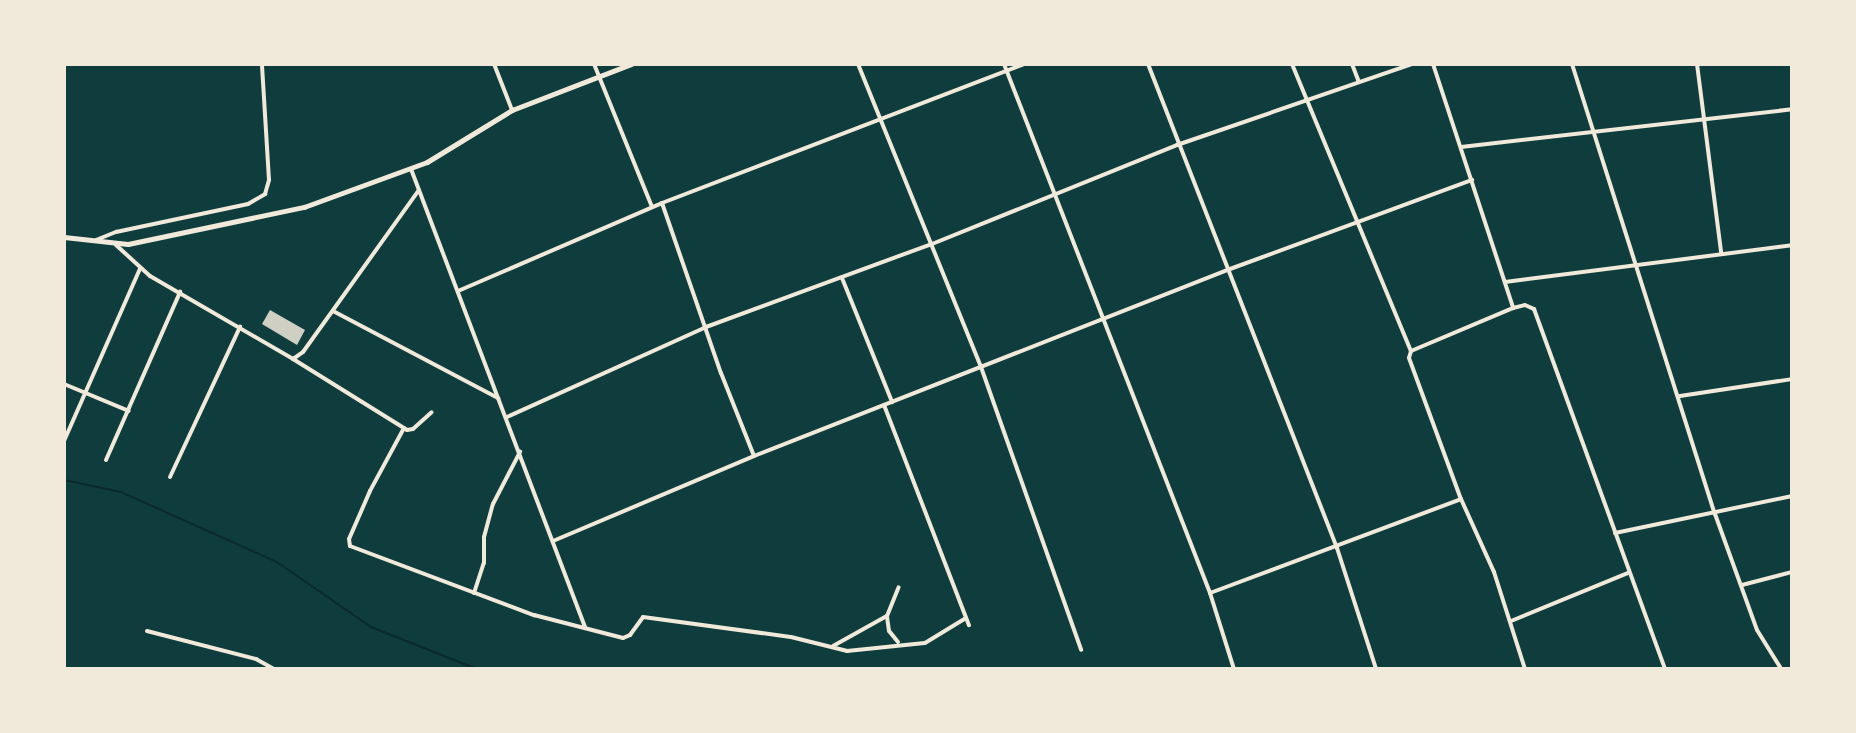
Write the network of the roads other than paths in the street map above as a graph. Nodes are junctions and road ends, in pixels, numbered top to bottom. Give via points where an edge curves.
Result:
1 (262, 64) edge
2 (494, 64) edge
3 (594, 64) edge
4 (631, 64) edge
5 (858, 64) edge
6 (1004, 64) edge
7 (1025, 64) edge
8 (1148, 64) edge
9 (1292, 64) edge
10 (1352, 64) edge
11 (1412, 64) edge
12 (1433, 64) edge
13 (1572, 64) edge
14 (1697, 64) edge
15 (1007, 72) junction
16 (598, 75) junction
17 (1359, 82) junction
18 (1306, 100) junction
19 (1792, 109) edge
20 (512, 110) junction
21 (1704, 117) junction
22 (883, 121) junction
23 (1594, 130) junction
24 (1177, 145) junction
25 (1461, 147) junction
26 (411, 169) junction
27 (1472, 180) junction
28 (419, 190) junction
29 (1055, 195) junction
30 (662, 203) junction
31 (652, 207) junction
32 (1356, 223) junction
33 (64, 237) edge
34 (93, 241) junction
35 (932, 244) junction
36 (116, 245) junction
37 (1792, 245) edge
38 (1721, 252) junction
39 (1635, 264) junction
40 (140, 269) junction
41 (1230, 269) junction
42 (842, 278) junction
43 (1505, 282) junction
44 (458, 291) junction
45 (180, 292) junction
46 (1513, 308) junction
47 (332, 311) junction
48 (1104, 319) junction
49 (240, 327) junction
50 (706, 327) junction
51 (1411, 351) junction
52 (293, 359) junction
53 (981, 367) junction
54 (1792, 379) edge
55 (64, 384) edge
56 (84, 392) junction
57 (1679, 396) junction
58 (501, 399) junction
59 (892, 402) junction
60 (884, 405) junction
61 (129, 411) junction
62 (432, 412) dead end
63 (507, 417) junction
64 (404, 428) junction
65 (64, 441) edge
66 (520, 452) junction
67 (754, 456) junction
68 (106, 460) dead end
69 (170, 477) dead end
70 (1792, 496) edge
71 (1461, 499) junction
72 (1715, 514) junction
73 (1615, 533) junction
74 (553, 541) junction
75 (1337, 548) junction
76 (1792, 572) edge
77 (1628, 573) junction
78 (1742, 585) junction
79 (899, 587) dead end
80 (474, 593) junction
81 (1210, 593) junction
82 (887, 616) junction
83 (966, 618) junction
84 (1511, 621) junction
85 (969, 625) dead end
86 (587, 629) junction
87 (147, 631) dead end
88 (902, 644) junction
89 (832, 646) junction
90 (1081, 650) dead end
91 (1780, 667) dead end
92 (274, 669) edge
93 (1234, 669) edge
94 (1376, 669) edge
95 (1525, 669) edge
96 (1665, 669) edge

1 - 34 street via 269,180 265,194 248,204
2 - 20 street
3 - 16 street
4 - 16 street
5 - 22 street
6 - 15 street
7 - 15 street
8 - 24 street
9 - 18 street
10 - 17 street
11 - 17 street
12 - 25 street
13 - 23 street
14 - 21 street
15 - 22 street
15 - 29 street
16 - 20 street
16 - 31 street
17 - 18 street
18 - 24 street
18 - 32 street
19 - 21 street
20 - 26 street
21 - 23 street
21 - 38 street
22 - 30 street
22 - 35 street
23 - 25 street
23 - 39 street
24 - 29 street
24 - 41 street
25 - 27 street
26 - 28 street
26 - 36 street via 285,213
27 - 32 street
27 - 43 street
28 - 44 street
28 - 47 street
29 - 35 street
29 - 48 street
30 - 31 street
30 - 50 street
31 - 44 street
32 - 41 street
32 - 51 street
33 - 34 street
34 - 36 street
35 - 42 street
35 - 53 street
36 - 40 street
37 - 38 street
38 - 39 street
39 - 43 street
39 - 57 street
40 - 45 street
40 - 56 street
41 - 48 street
41 - 75 street
42 - 50 street
42 - 59 street
43 - 46 street
44 - 58 street
45 - 49 street
45 - 61 street
46 - 51 street
46 - 73 street via 1529,305 1537,315
47 - 52 street
47 - 58 street
48 - 53 street
48 - 81 street
49 - 52 street
49 - 69 street
50 - 63 street
50 - 67 street
51 - 71 street via 1408,355
52 - 64 street
53 - 59 street
53 - 90 street
54 - 57 street
55 - 56 street
56 - 61 street
56 - 65 street
57 - 72 street
58 - 63 street
59 - 60 street
60 - 67 street
60 - 83 street
61 - 68 street
62 - 64 street via 413,429
63 - 66 street
64 - 80 street via 349,543
66 - 74 street
66 - 80 street via 493,504
67 - 74 street
70 - 72 street
71 - 75 street
71 - 84 street
72 - 73 street
72 - 78 street
73 - 77 street
74 - 86 street
75 - 81 street
75 - 94 street
76 - 78 street
77 - 84 street
77 - 96 street
78 - 91 street via 1757,630
79 - 82 street
80 - 86 street
81 - 93 street
82 - 88 street via 892,636
82 - 89 street
83 - 85 street
83 - 88 street via 933,640
84 - 95 street
86 - 89 street via 625,638 643,617
87 - 92 street via 256,659
88 - 89 street via 852,651

